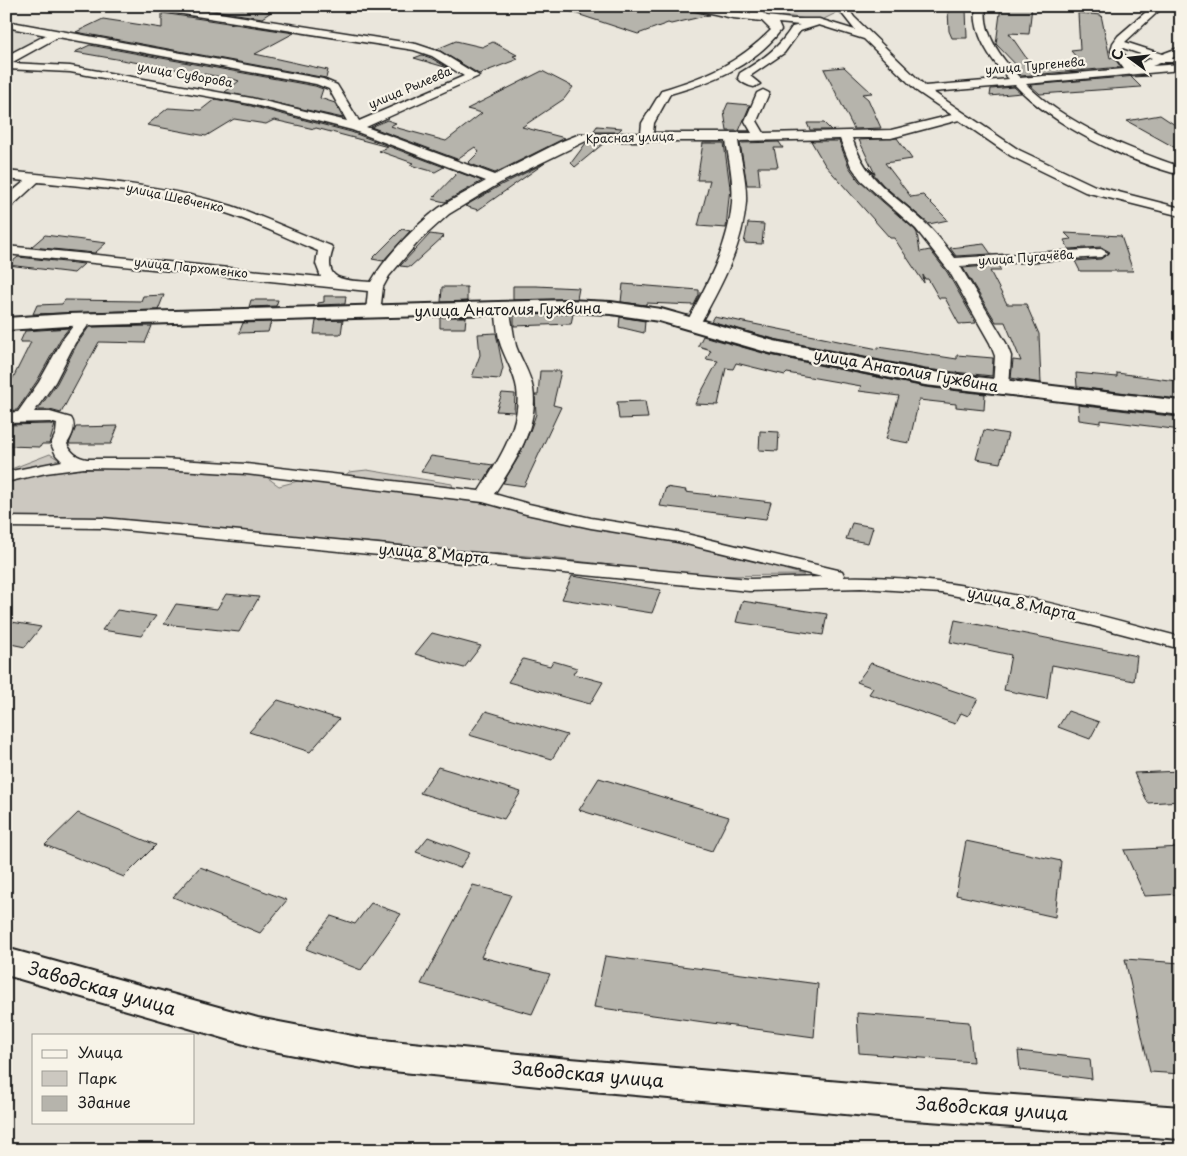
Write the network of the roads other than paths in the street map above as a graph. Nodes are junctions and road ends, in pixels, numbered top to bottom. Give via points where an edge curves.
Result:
1 (151, 6) edge
2 (690, 6) edge
3 (745, 6) edge
4 (981, 6) edge
5 (1159, 6) edge
6 (846, 9) edge
7 (718, 13) junction
8 (765, 19) junction
9 (823, 23) junction
10 (6, 24) edge
11 (57, 34) junction
12 (870, 38) junction
13 (1118, 43) junction
14 (1181, 50) edge
15 (1162, 58) junction
16 (6, 62) edge
17 (1181, 65) edge
18 (6, 66) edge
19 (1132, 71) junction
20 (1016, 82) junction
21 (754, 84) dead end
22 (922, 90) junction
23 (763, 93) dead end
24 (959, 116) junction
25 (356, 127) junction
26 (845, 135) junction
27 (647, 136) junction
28 (732, 137) junction
29 (760, 137) junction
30 (1181, 171) edge
31 (6, 174) edge
32 (34, 178) junction
33 (496, 180) junction
34 (6, 204) edge
35 (1180, 210) edge
36 (6, 250) edge
37 (1101, 253) dead end
38 (951, 262) junction
39 (335, 283) junction
40 (376, 287) junction
41 (502, 308) junction
42 (373, 312) junction
43 (85, 320) junction
44 (6, 324) edge
45 (692, 324) junction
46 (1001, 387) junction
47 (1181, 408) edge
48 (15, 418) edge
49 (87, 464) junction
50 (6, 477) edge
51 (484, 497) junction
52 (6, 522) edge
53 (861, 582) junction
54 (1181, 643) edge
55 (6, 962) edge
56 (1181, 1123) edge

1 - 25 street, улица Рылеева via 416,46 473,76
2 - 7 street
3 - 7 street
3 - 8 street
4 - 20 street via 981,25 986,40
5 - 13 street
6 - 9 street
6 - 12 street via 850,19
7 - 8 street
8 - 9 street
8 - 27 street via 776,30 756,51 704,81 666,92 648,124
9 - 12 street
9 - 21 street via 796,29 776,55 744,75
10 - 11 street, улица Суворова
11 - 16 street
11 - 25 street, улица Суворова via 318,81 334,88
12 - 22 street
13 - 15 street, улица Тургенева
13 - 19 street via 1116,51
14 - 15 street
15 - 17 street, улица Тургенева
15 - 19 street
17 - 19 street, улица Тургенева
18 - 25 street, улица Суворова via 70,68 251,101
19 - 20 street, улица Тургенева
20 - 22 street, улица Тургенева
20 - 30 street via 1039,102 1090,132 1136,155
22 - 24 street
23 - 29 street via 751,120
24 - 26 street, Красная улица via 891,134
24 - 35 street via 1015,153 1090,189
25 - 33 street, улица Суворова
26 - 29 street, Красная улица
26 - 38 street, улица Пугачёва via 858,170 921,227
27 - 28 street, Красная улица
27 - 33 street, Красная улица via 584,138
28 - 29 street, Красная улица
28 - 45 street via 739,202 734,232 712,290
31 - 32 street, улица Шевченко
32 - 34 street
32 - 39 street, улица Шевченко via 120,186 228,209 326,249 323,271
33 - 40 street, Красная улица via 444,211 414,238
36 - 39 street, улица Пархоменко
37 - 38 street, улица Пугачёва
38 - 46 street, улица Пугачёва via 998,343 1003,356
39 - 40 street, улица Пархоменко
40 - 42 street, Красная улица
41 - 42 street, улица Анатолия Гужвина
41 - 45 street, улица Анатолия Гужвина via 611,308 661,315
41 - 51 street via 507,340 525,391 525,408 507,462
42 - 43 street, улица Анатолия Гужвина
43 - 44 street, улица Анатолия Гужвина
43 - 48 street via 68,342 47,382
45 - 46 street, улица Анатолия Гужвина via 770,347 870,368
46 - 47 street, улица Анатолия Гужвина
48 - 49 street, улица 8 Марта via 50,417 65,421 67,428 59,444 64,455
49 - 50 street via 46,468
49 - 51 street, улица 8 Марта via 246,469
51 - 53 street, улица 8 Марта via 591,523 678,537
52 - 53 street, улица 8 Марта via 103,524 748,584
53 - 54 street, улица 8 Марта via 941,587 1033,604
55 - 56 street, Заводская улица via 258,1033 363,1053 900,1103

